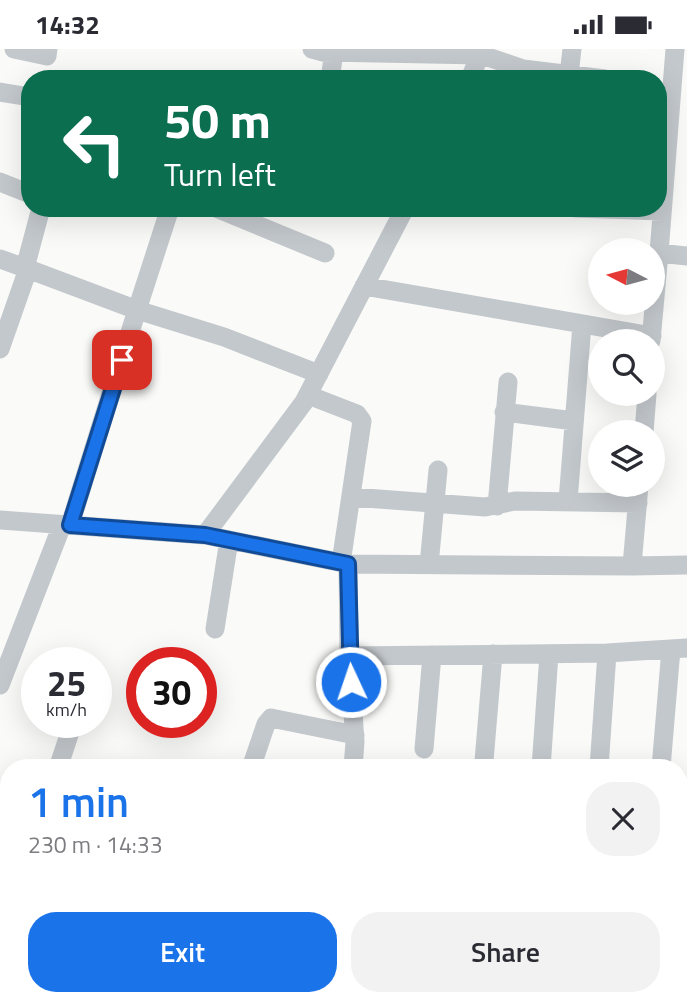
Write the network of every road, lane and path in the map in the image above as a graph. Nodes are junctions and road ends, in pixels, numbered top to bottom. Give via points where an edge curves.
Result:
1 (14, 49) edge
2 (48, 49) edge
3 (312, 49) edge
4 (572, 49) edge
5 (675, 49) edge
6 (368, 50) edge
7 (334, 52) junction
8 (482, 52) edge
9 (331, 70) edge
10 (474, 70) edge
11 (531, 70) edge
12 (570, 70) edge
13 (667, 78) edge
14 (0, 92) edge
15 (21, 96) edge
16 (0, 182) edge
17 (21, 190) edge
18 (39, 217) edge
19 (167, 217) edge
20 (238, 217) edge
21 (400, 217) edge
22 (662, 217) edge
23 (660, 238) edge
24 (325, 253) dead end
25 (665, 254) edge
26 (687, 256) edge
27 (0, 259) edge
28 (26, 269) junction
29 (364, 286) junction
30 (137, 310) junction
31 (582, 324) junction
32 (607, 329) edge
33 (0, 349) edge
34 (318, 374) junction
35 (508, 382) dead end
36 (308, 395) junction
37 (504, 412) junction
38 (575, 421) junction
39 (438, 470) dead end
40 (352, 497) junction
41 (608, 497) edge
42 (638, 497) edge
43 (568, 501) junction
44 (435, 504) junction
45 (497, 506) junction
46 (0, 520) edge
47 (66, 525) junction
48 (205, 535) junction
49 (229, 540) junction
50 (345, 564) junction
51 (429, 565) junction
52 (687, 565) edge
53 (632, 566) junction
54 (215, 629) dead end
55 (679, 649) edge
56 (607, 653) junction
57 (549, 654) junction
58 (432, 655) junction
59 (493, 655) junction
60 (349, 656) junction
61 (0, 685) edge
62 (355, 735) junction
63 (69, 738) edge
64 (424, 749) dead end
65 (61, 759) edge
66 (254, 759) edge
67 (354, 759) edge
68 (484, 759) edge
69 (542, 759) edge
70 (599, 759) edge
71 (662, 759) edge

1 - 2 street via 47,56
3 - 7 street
4 - 12 street
5 - 13 street
6 - 7 street
6 - 8 street
7 - 9 street
8 - 10 street
8 - 11 street
14 - 15 street
16 - 17 street
18 - 28 street
19 - 30 street
20 - 24 street
21 - 29 street
22 - 23 street
25 - 26 street
27 - 28 street
28 - 30 street
28 - 33 street
29 - 31 street
29 - 34 street
30 - 34 street via 224,337
30 - 47 street
31 - 32 street
31 - 38 street
34 - 36 street
35 - 37 street
36 - 40 street via 357,414 362,421
36 - 48 street
37 - 38 street
37 - 45 street
38 - 43 street
39 - 44 street
40 - 44 street
40 - 50 street
41 - 43 street
42 - 53 street
43 - 45 street via 515,501
44 - 45 street
44 - 51 street
46 - 47 street
47 - 48 street
47 - 61 street
48 - 49 street
49 - 50 street
49 - 54 street
50 - 51 street
50 - 60 street
51 - 53 street
52 - 53 street
55 - 56 street
55 - 71 street
56 - 57 street
56 - 70 street
57 - 59 street
57 - 69 street
58 - 59 street
58 - 60 street
58 - 64 street
59 - 68 street
60 - 62 street
62 - 66 street via 271,717
62 - 67 street
63 - 65 street

